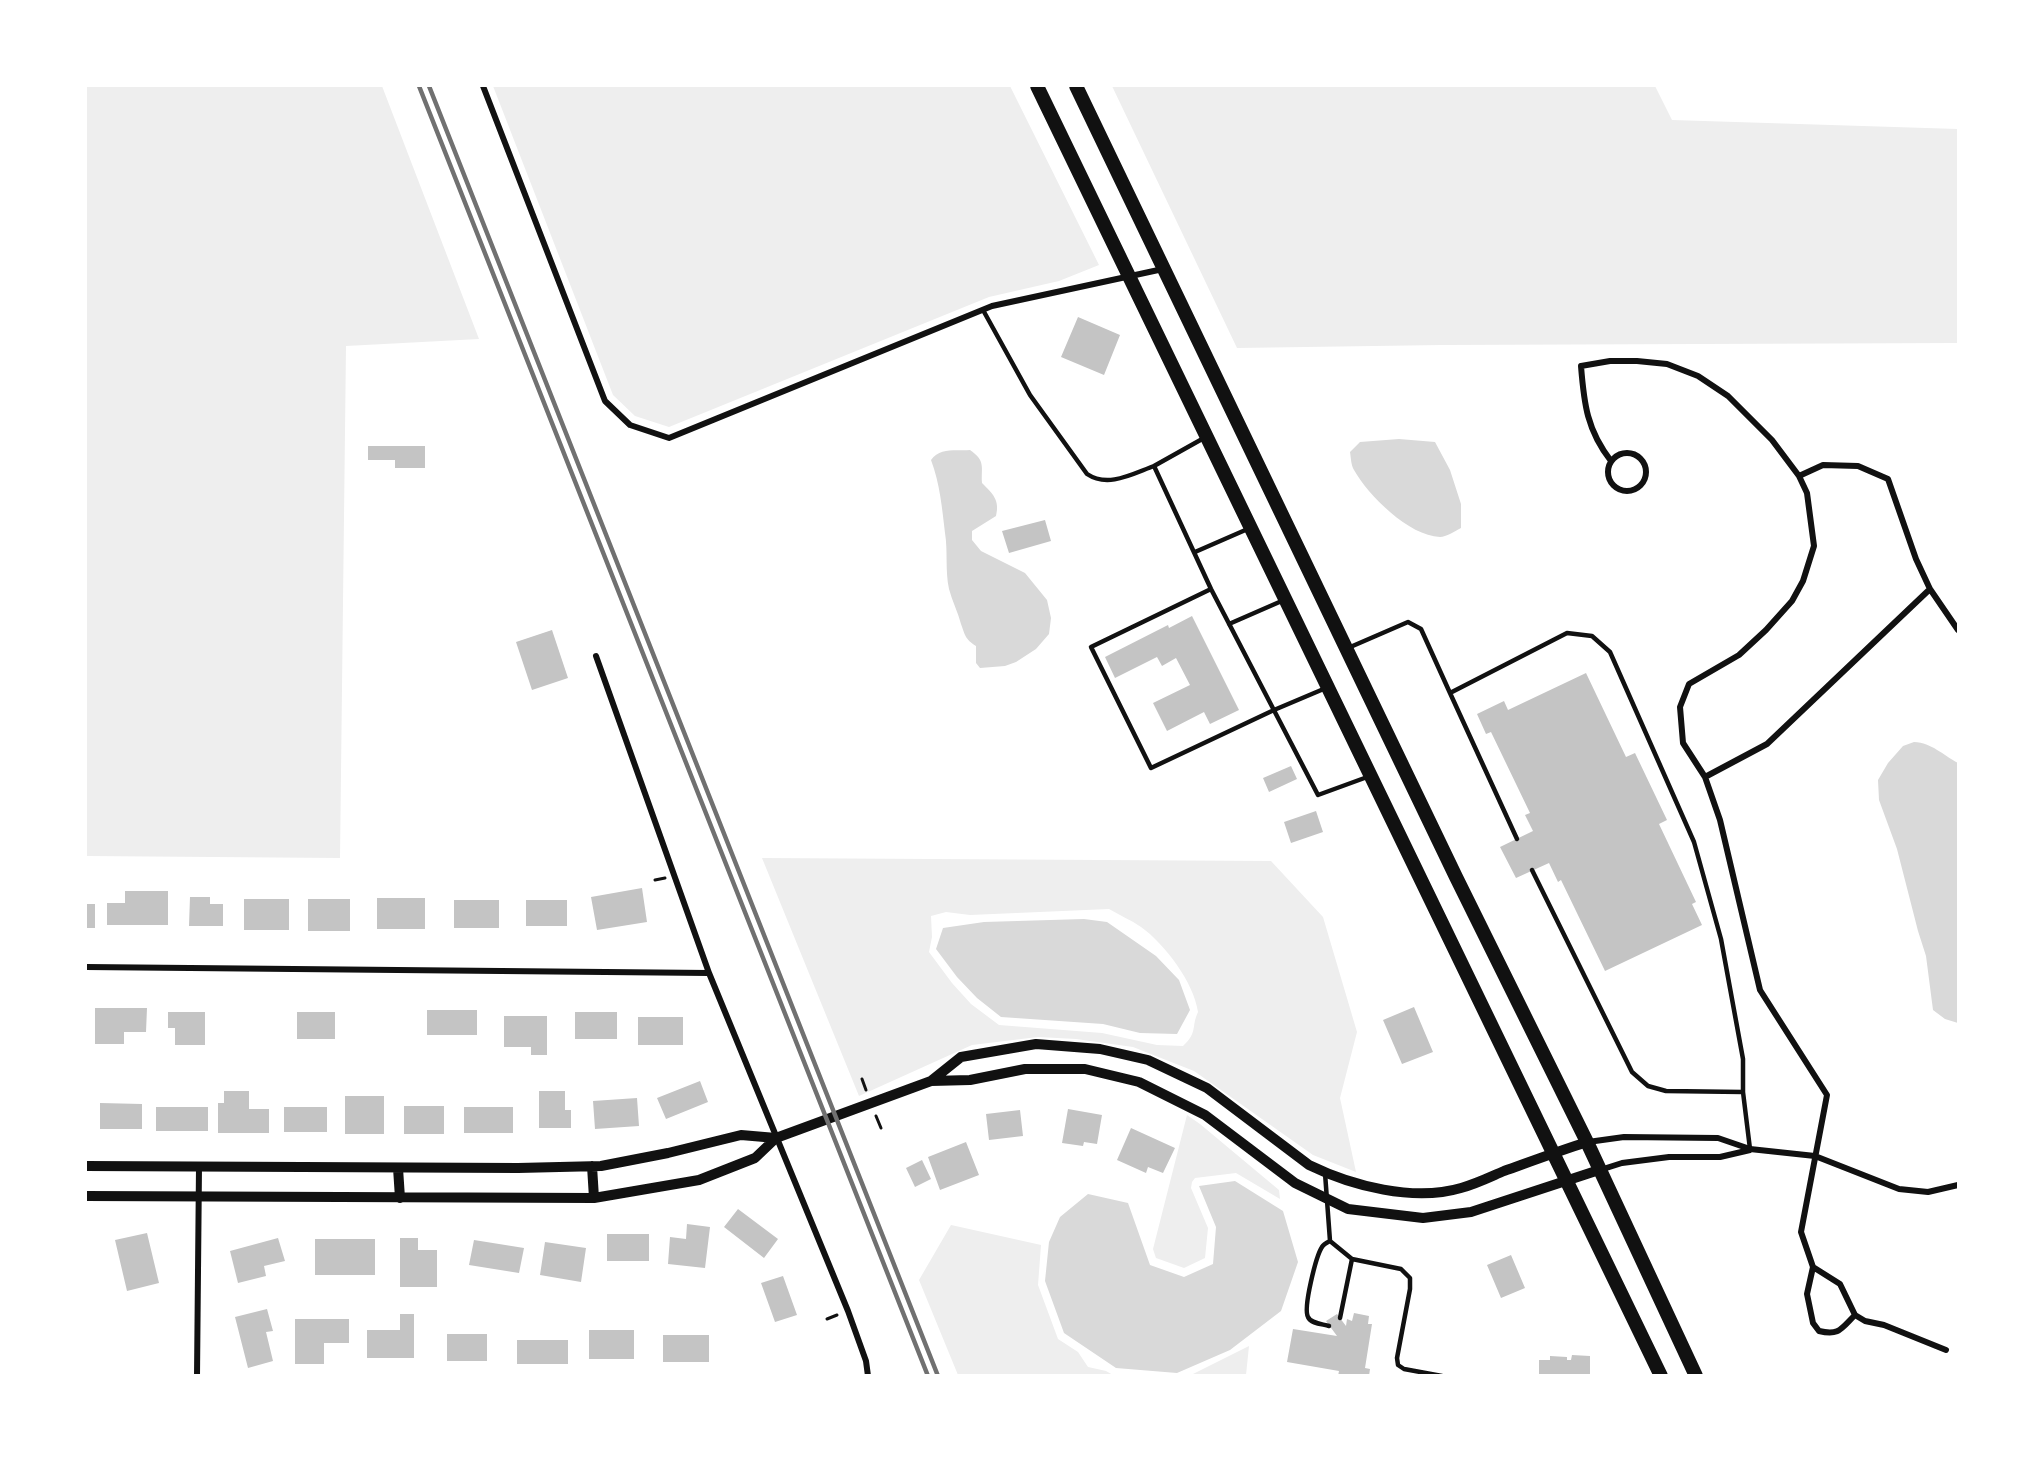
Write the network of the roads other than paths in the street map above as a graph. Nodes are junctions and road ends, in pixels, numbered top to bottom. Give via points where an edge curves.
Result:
1 (483, 86) edge
2 (1037, 86) edge
3 (1076, 86) edge
4 (1164, 269) junction
5 (1129, 277) junction
6 (983, 310) junction
7 (1207, 437) junction
8 (1611, 461) junction
9 (1154, 466) junction
10 (1799, 476) junction
11 (1251, 528) junction
12 (1195, 552) junction
13 (1211, 589) junction
14 (1930, 589) junction
15 (1286, 600) junction
16 (1229, 624) junction
17 (1959, 630) edge
18 (1348, 649) junction
19 (596, 656) dead end
20 (1328, 687) junction
21 (1450, 693) junction
22 (1274, 710) junction
23 (1371, 775) junction
24 (1704, 777) junction
25 (1517, 839) dead end
26 (1532, 870) dead end
27 (86, 967) edge
28 (709, 973) junction
29 (931, 1081) junction
30 (1743, 1092) junction
31 (776, 1137) junction
32 (1587, 1142) junction
33 (1750, 1149) junction
34 (1554, 1152) junction
35 (1815, 1156) junction
36 (86, 1166) edge
37 (592, 1166) junction
38 (200, 1167) junction
39 (399, 1168) junction
40 (1599, 1170) junction
41 (1325, 1173) junction
42 (1568, 1182) junction
43 (1959, 1185) edge
44 (86, 1196) edge
45 (199, 1198) junction
46 (400, 1198) junction
47 (594, 1198) junction
48 (1325, 1200) junction
49 (1330, 1241) junction
50 (1352, 1259) junction
51 (1813, 1267) junction
52 (1855, 1315) junction
53 (1340, 1318) dead end
54 (1329, 1326) dead end
55 (1946, 1350) dead end
56 (197, 1376) edge
57 (868, 1376) edge
58 (1442, 1376) edge
59 (1661, 1376) edge
60 (1696, 1376) edge

1 - 6 street via 605,401 630,425 669,438
2 - 5 main road
3 - 4 main road
4 - 5 street
4 - 18 main road
5 - 6 street
5 - 7 main road
6 - 9 lane via 1030,395 1087,474 1097,481 1117,479
7 - 9 lane
7 - 11 main road
8 - 8 street via 1609,479 1614,486 1631,491 1640,487 1646,470 1636,455 1618,455
8 - 10 street via 1589,422 1581,366 1637,361 1667,364 1698,376 1728,396 1772,440
9 - 12 lane
10 - 14 street via 1823,465 1858,466 1888,479
10 - 24 street via 1807,494 1814,546 1803,581 1792,601 1739,655 1689,684 1680,707 1683,743
11 - 12 lane
11 - 15 main road
12 - 13 lane
13 - 16 lane
13 - 22 lane via 1091,646 1151,768
14 - 17 street
14 - 24 street via 1767,744
15 - 16 lane
15 - 20 main road
16 - 22 lane
18 - 21 lane via 1408,622 1421,629
18 - 32 main road
19 - 28 street
20 - 22 lane
20 - 23 main road
21 - 25 lane
21 - 30 lane via 1567,633 1592,636 1610,652 1694,842 1721,939 1743,1059
22 - 23 lane via 1318,795
23 - 34 main road
24 - 35 street via 1720,820 1760,990 1827,1095
26 - 30 lane via 1632,1072 1648,1086 1666,1091
27 - 28 street
28 - 31 street
29 - 31 street
29 - 41 street via 961,1057 1036,1044 1100,1049 1148,1060 1207,1088
29 - 48 street via 970,1080 1025,1069 1085,1069 1139,1082 1205,1115 1295,1183
30 - 33 lane
31 - 37 street via 741,1135
31 - 47 street via 755,1158 699,1180
31 - 57 street via 848,1311
32 - 33 street via 1624,1137 1718,1137
32 - 34 street
32 - 40 main road
33 - 35 street
33 - 40 street via 1720,1157 1669,1157
34 - 41 street via 1460,1189 1416,1194 1358,1184
34 - 42 main road
35 - 43 street via 1899,1189 1928,1192
35 - 51 street via 1801,1232
36 - 38 street
37 - 39 street
37 - 47 street
38 - 39 street
38 - 45 street
39 - 46 street
40 - 42 street
40 - 60 main road
41 - 48 lane
42 - 48 street via 1471,1212 1423,1218 1348,1209
42 - 59 main road
44 - 45 street
45 - 46 street
45 - 56 street
46 - 47 street
48 - 49 lane
49 - 50 lane
49 - 54 lane via 1318,1258 1307,1308 1313,1322
50 - 53 lane
50 - 58 lane via 1401,1269 1410,1278 1398,1365
51 - 52 street via 1840,1284
51 - 52 street via 1807,1294 1813,1323 1819,1331 1831,1334
52 - 55 street

